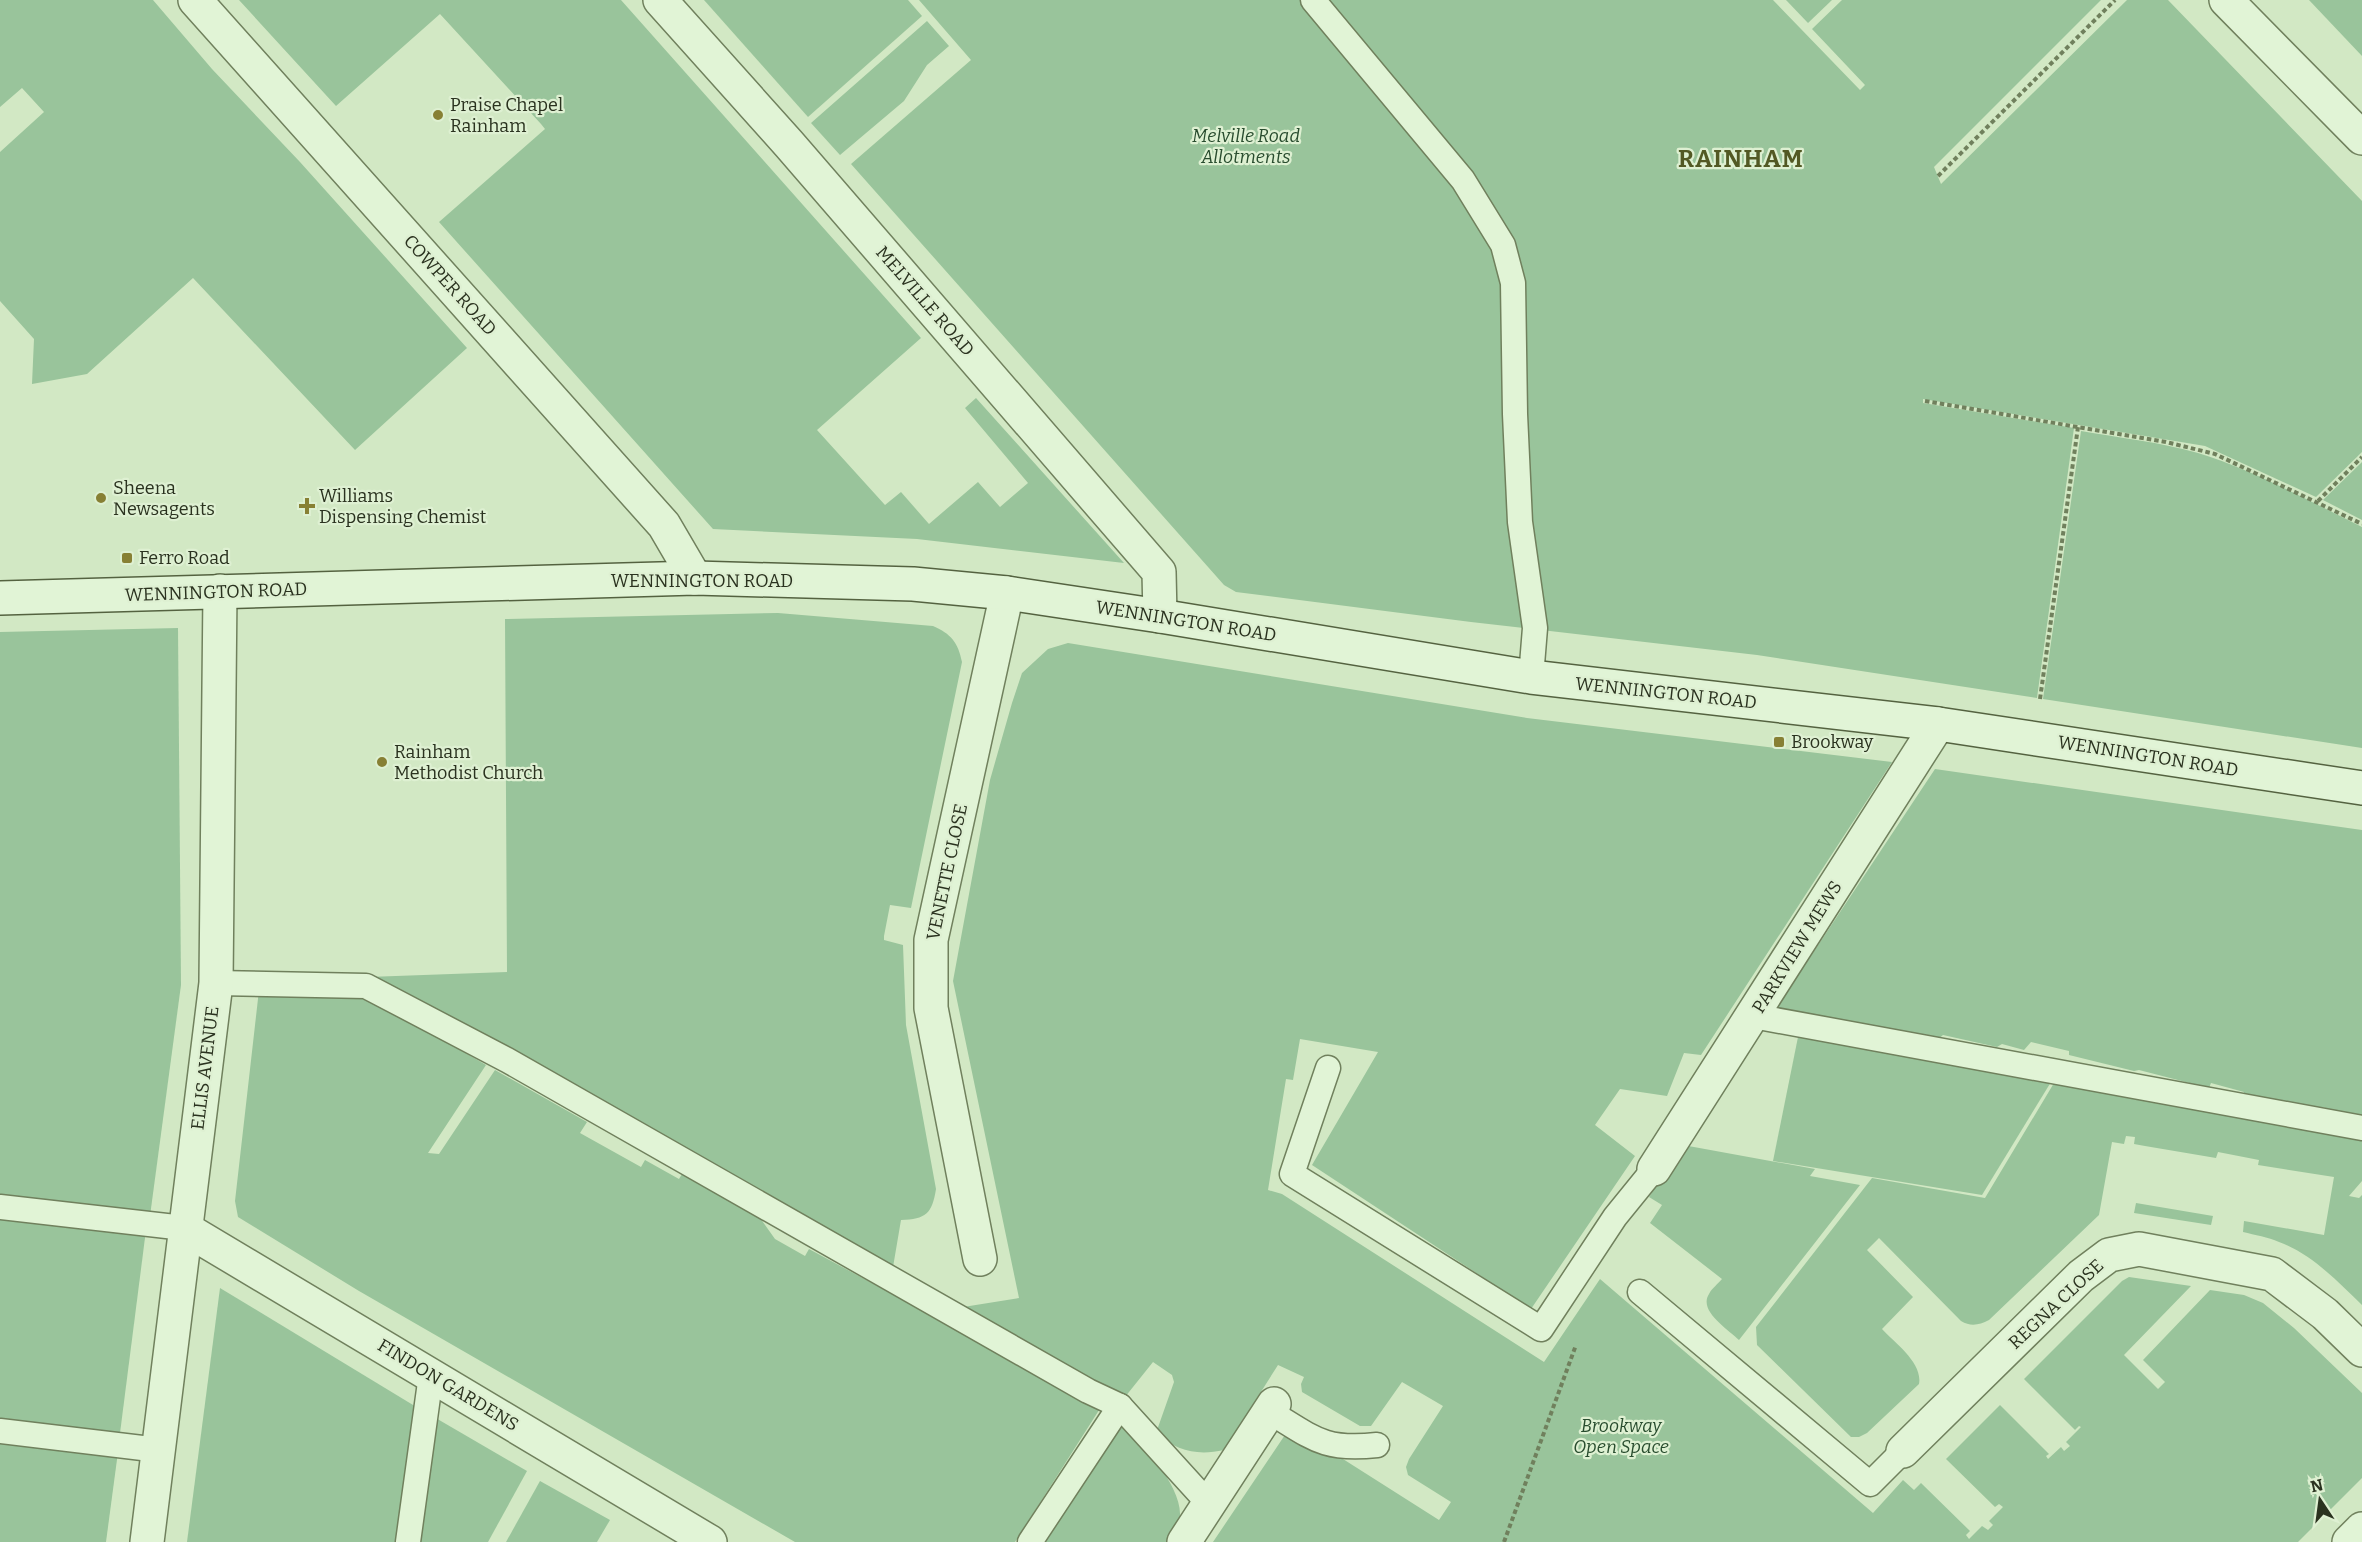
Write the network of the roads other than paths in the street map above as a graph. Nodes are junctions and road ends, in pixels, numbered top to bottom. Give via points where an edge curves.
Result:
1 (195, 0) edge
2 (660, 0) edge
3 (1313, 0) edge
4 (2226, 0) edge
5 (2362, 138) edge
6 (695, 578) junction
7 (220, 591) junction
8 (1008, 593) junction
9 (0, 598) edge
10 (1160, 616) junction
11 (1531, 677) junction
12 (1938, 724) junction
13 (2362, 788) edge
14 (216, 983) junction
15 (1753, 1016) junction
16 (1328, 1068) dead end
17 (2362, 1128) edge
18 (1654, 1169) joint
19 (0, 1207) edge
20 (184, 1228) junction
21 (980, 1259) dead end
22 (1640, 1292) dead end
23 (2362, 1350) edge
24 (431, 1375) junction
25 (1120, 1406) junction
26 (1272, 1408) joint
27 (0, 1431) edge
28 (1377, 1445) dead end
29 (159, 1450) junction
30 (1903, 1451) joint
31 (1210, 1505) junction
32 (2362, 1529) edge
33 (147, 1542) edge
34 (408, 1542) edge
35 (710, 1542) edge
36 (1030, 1542) edge
37 (1184, 1542) edge
38 (2349, 1542) edge

1 - 6 street, COWPER ROAD via 664,525
2 - 10 street, MELVILLE ROAD via 1159,572
3 - 11 lane via 1463,180 1503,245 1513,283 1520,522 1534,628
4 - 5 street
6 - 7 street, WENNINGTON ROAD
6 - 8 street, WENNINGTON ROAD via 913,584
7 - 9 street, WENNINGTON ROAD
7 - 14 street, ELLIS AVENUE
8 - 10 street, WENNINGTON ROAD
8 - 21 street, VENETTE CLOSE via 931,940 930,1008
10 - 11 street, WENNINGTON ROAD
11 - 12 street, WENNINGTON ROAD
12 - 13 street, WENNINGTON ROAD
12 - 15 street, PARKVIEW MEWS
14 - 20 street, ELLIS AVENUE
14 - 25 lane via 366,986 507,1060
15 - 17 lane
15 - 18 street, PARKVIEW MEWS
16 - 18 lane via 1293,1174 1541,1329 1615,1217
19 - 20 lane
20 - 24 street, FINDON GARDENS
20 - 29 street, ELLIS AVENUE
22 - 30 lane via 1870,1484
23 - 30 street, REGNA CLOSE via 2325,1314 2272,1274 2139,1249 2109,1255 2081,1276
24 - 34 lane
24 - 35 street, FINDON GARDENS
25 - 31 lane
25 - 36 lane
26 - 28 lane via 1323,1443 1352,1448
26 - 31 street
27 - 29 lane
29 - 33 street, ELLIS AVENUE
31 - 37 street
32 - 38 street

